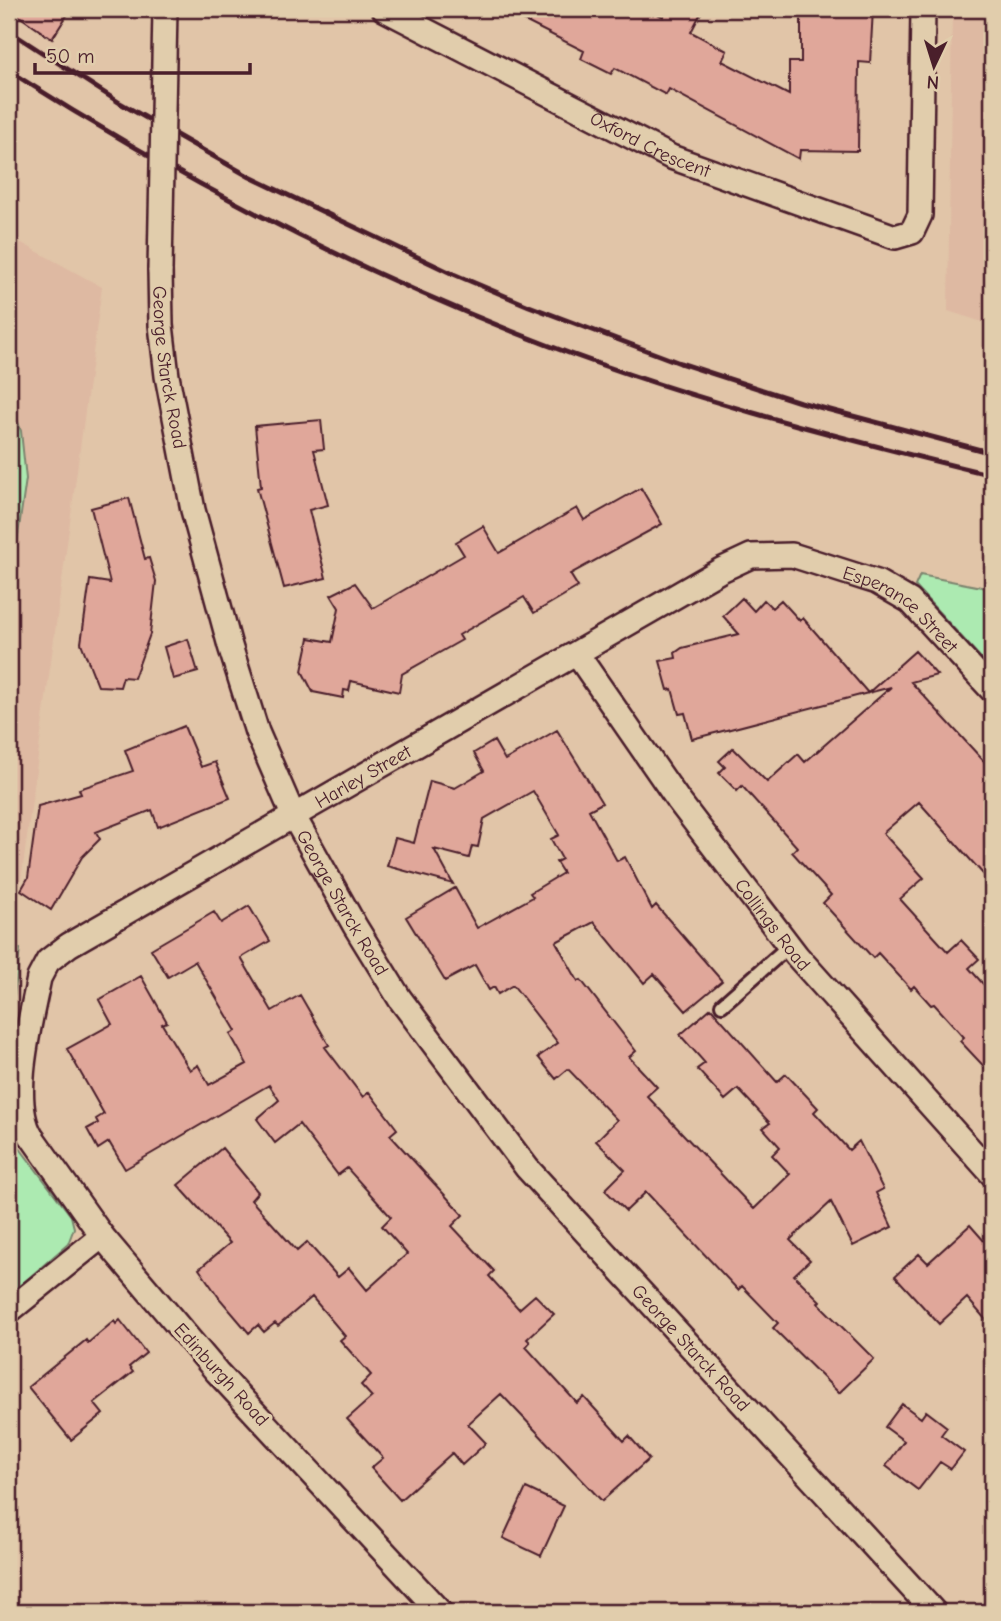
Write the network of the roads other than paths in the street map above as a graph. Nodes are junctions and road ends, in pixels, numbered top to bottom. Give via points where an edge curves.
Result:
1 (165, 9) edge
2 (384, 9) edge
3 (923, 9) edge
4 (792, 555) joint
5 (577, 654) junction
6 (992, 690) edge
7 (293, 815) junction
8 (789, 946) junction
9 (722, 1005) dead end
10 (23, 1120) joint
11 (992, 1174) edge
12 (102, 1236) junction
13 (9, 1311) edge
14 (440, 1612) edge
15 (934, 1612) edge

1 - 7 street, George Starck Road, bridge via 160,270 167,376 193,510 257,732
2 - 3 street, Oxford Crescent via 645,146 895,237 912,232 920,215
4 - 5 street, Harley Street via 751,556 734,563
4 - 6 street, Esperance Street via 877,582 910,601
5 - 7 street, Harley Street
5 - 8 street, Collings Road via 678,800
7 - 10 street, Harley Street via 48,961 39,978 33,1013 21,1099
7 - 15 street, George Starck Road via 400,999 527,1168
8 - 9 lane
8 - 11 street, Collings Road
10 - 12 street, Edinburgh Road
12 - 13 street
12 - 14 street, Edinburgh Road via 217,1372

